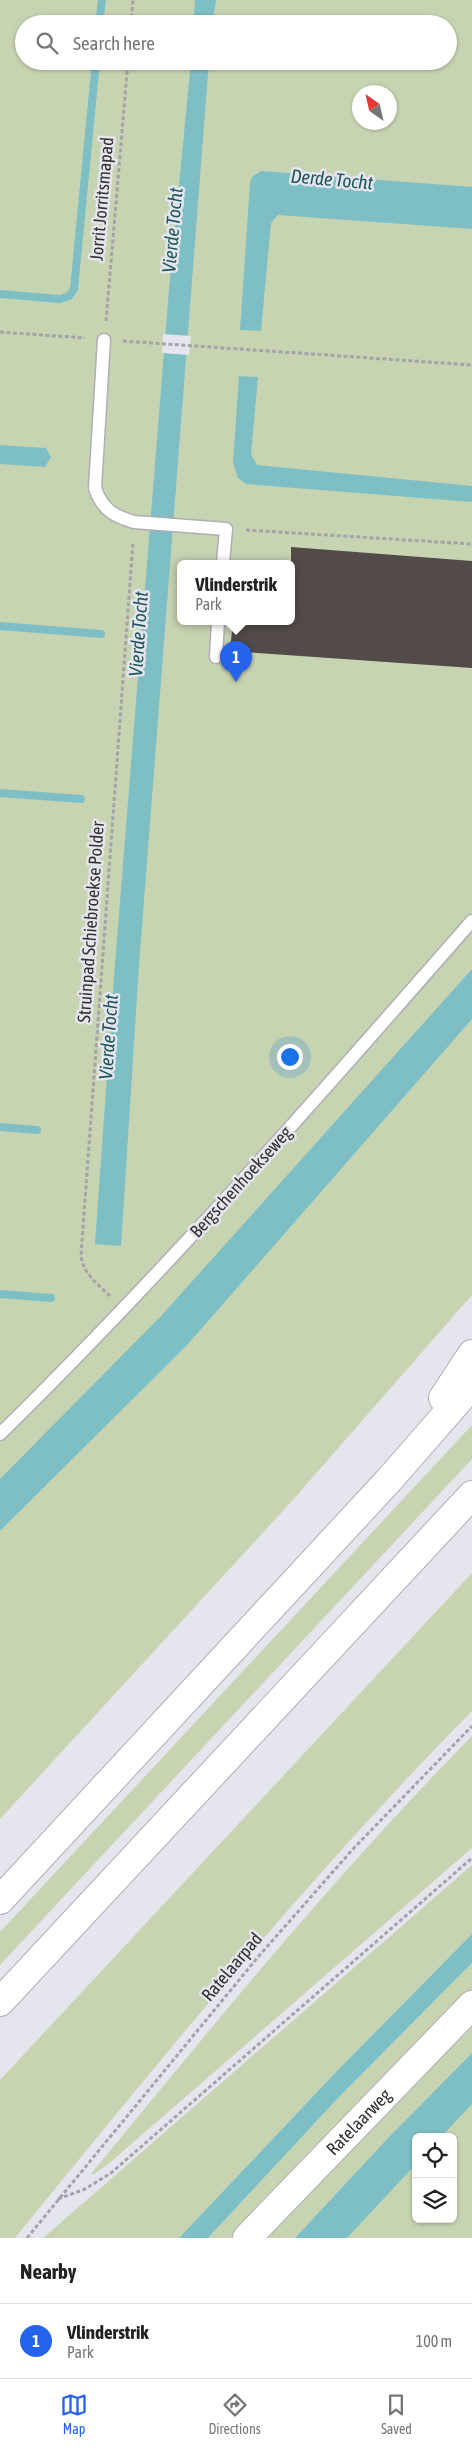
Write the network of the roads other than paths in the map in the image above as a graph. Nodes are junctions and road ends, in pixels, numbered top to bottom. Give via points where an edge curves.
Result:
1 (104, 340) road end
2 (223, 560) edge
3 (218, 625) edge
4 (216, 657) dead end
5 (472, 921) edge
6 (472, 1354) edge
7 (472, 1385) edge
8 (0, 1434) edge
9 (389, 1480) junction
10 (472, 1495) edge
11 (0, 1900) edge
12 (0, 2002) edge
13 (472, 2005) edge
14 (247, 2238) edge

1 - 2 lane via 95,488 99,500 108,511 136,522 226,528
3 - 4 lane
5 - 8 lane, Bergschenhoekseweg via 259,1164
6 - 9 main road
7 - 9 main road
9 - 11 main road
10 - 12 main road
13 - 14 main road, Ratelaarweg

